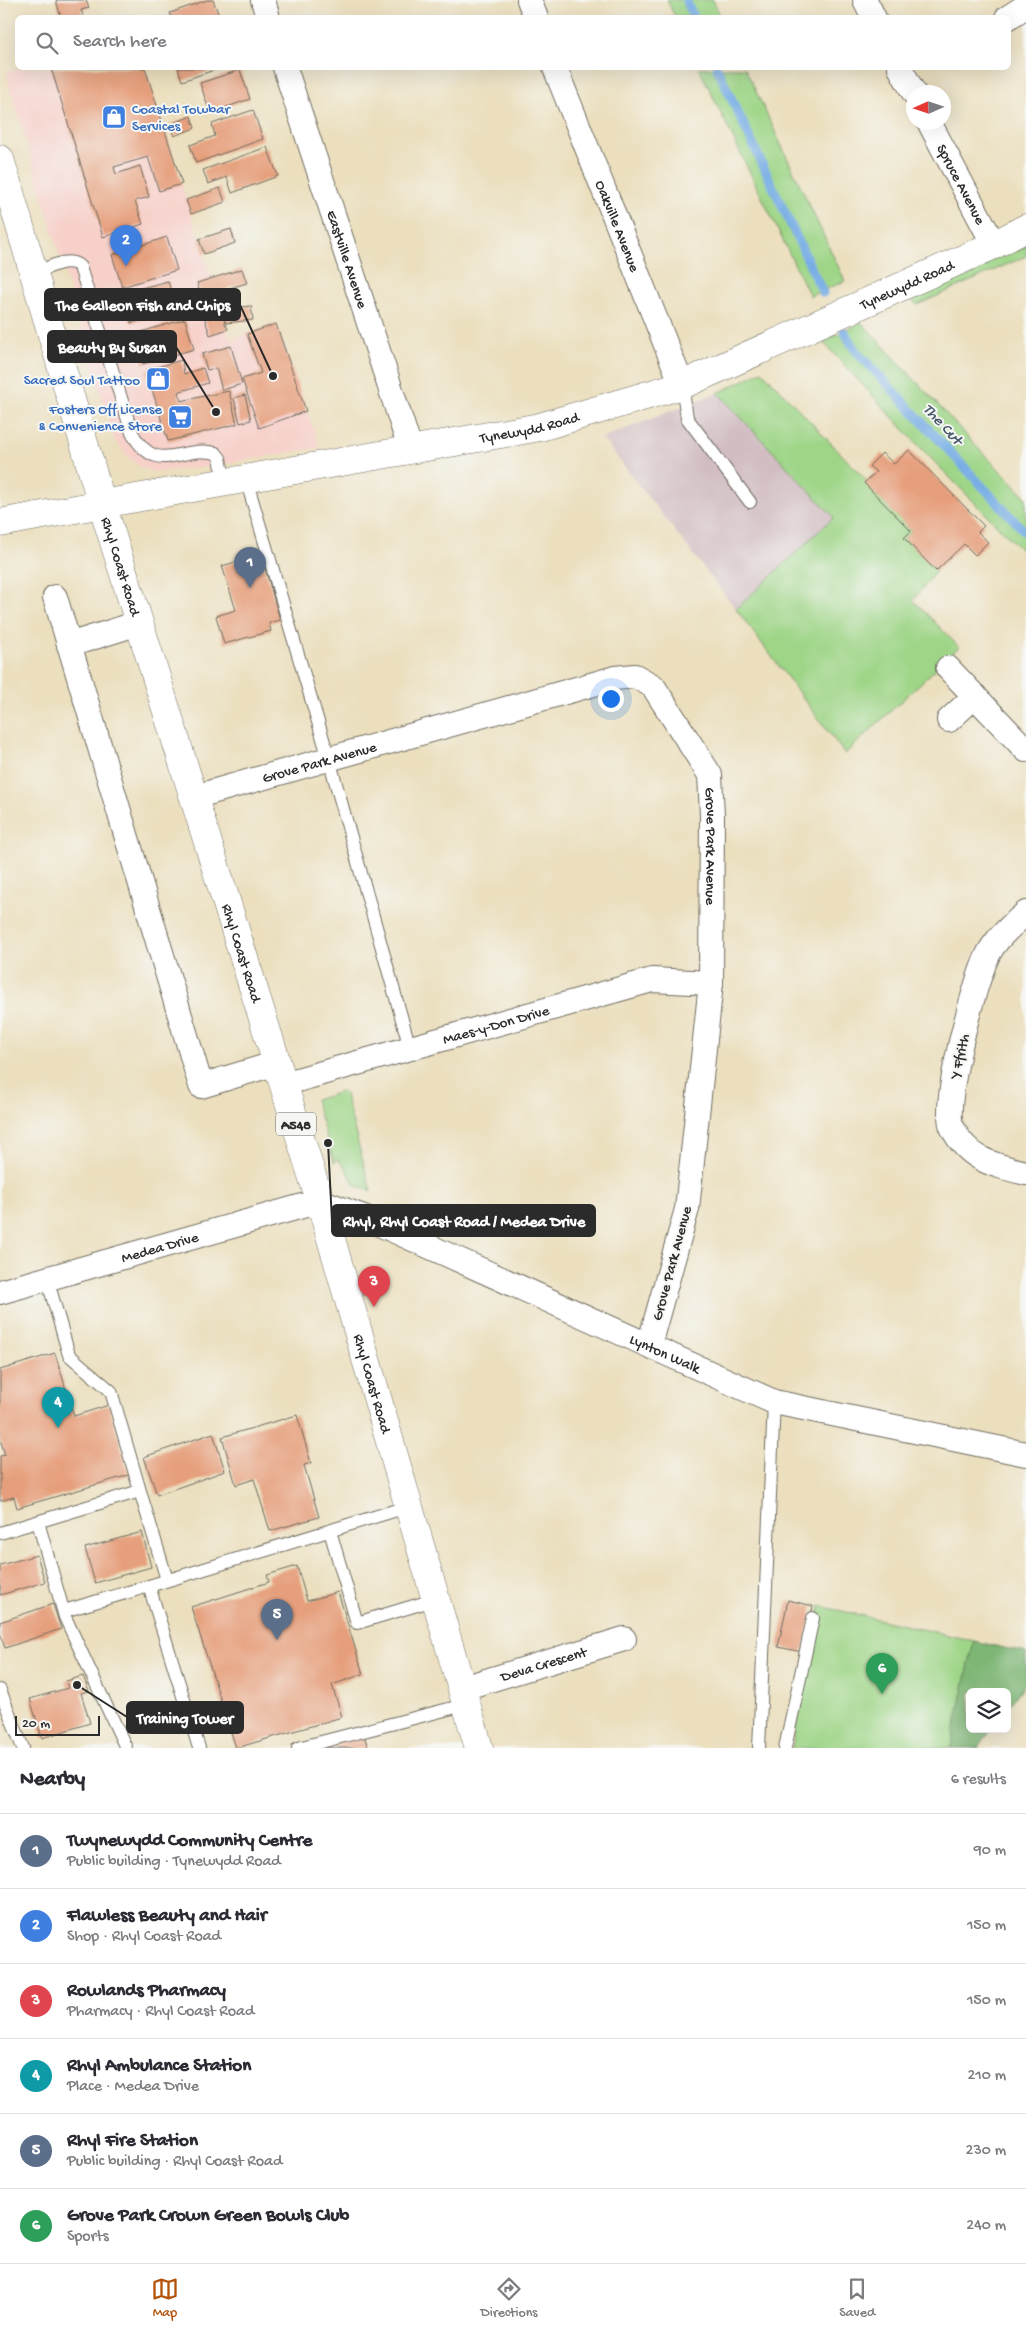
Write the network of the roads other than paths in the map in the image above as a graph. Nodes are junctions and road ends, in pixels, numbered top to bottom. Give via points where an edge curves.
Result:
1 (263, 0) edge
2 (529, 0) edge
3 (865, 0) edge
4 (1026, 6) edge
5 (267, 15) edge
6 (535, 15) edge
7 (872, 15) edge
8 (1011, 15) edge
9 (286, 70) edge
10 (557, 70) edge
11 (933, 130) edge
12 (0, 159) edge
13 (1026, 228) edge
14 (994, 245) junction
15 (34, 273) junction
16 (682, 385) junction
17 (411, 451) junction
18 (236, 481) junction
19 (750, 502) dead end
20 (102, 504) junction
21 (0, 523) edge
22 (55, 597) dead end
23 (139, 623) junction
24 (69, 645) junction
25 (948, 668) dead end
26 (975, 696) junction
27 (950, 720) dead end
28 (1026, 750) edge
29 (329, 759) junction
30 (194, 797) junction
31 (1026, 913) edge
32 (711, 983) junction
33 (410, 1048) junction
34 (280, 1073) junction
35 (1026, 1173) edge
36 (320, 1201) junction
37 (47, 1278) junction
38 (0, 1292) edge
39 (649, 1346) junction
40 (774, 1402) junction
41 (1026, 1454) edge
42 (140, 1491) junction
43 (410, 1506) junction
44 (38, 1522) junction
45 (330, 1531) junction
46 (0, 1533) edge
47 (167, 1580) junction
48 (149, 1586) junction
49 (437, 1599) junction
50 (64, 1611) junction
51 (813, 1618) dead end
52 (624, 1639) dead end
53 (0, 1690) edge
54 (465, 1696) junction
55 (23, 1748) edge
56 (126, 1748) edge
57 (199, 1748) edge
58 (298, 1748) edge
59 (479, 1748) edge
60 (759, 1748) edge
61 (785, 1748) edge

1 - 5 street
2 - 6 street
3 - 7 street
4 - 8 street
9 - 17 street, Eastville Avenue
10 - 16 street, Oakville Avenue
11 - 14 street, Spruce Avenue
12 - 15 main road, Rhyl Coast Road / A548
13 - 14 main road, Tynewydd Road
14 - 16 main road, Tynewydd Road
15 - 18 lane via 69,261 80,267 132,433 147,453 160,458 216,453
15 - 20 main road, Rhyl Coast Road / A548
16 - 17 main road, Tynewydd Road via 540,427
16 - 19 lane via 686,418
17 - 18 main road, Tynewydd Road
18 - 20 main road, Tynewydd Road
18 - 29 lane
20 - 21 main road, Tynewydd Road
20 - 23 main road, Rhyl Coast Road / A548
22 - 24 street
23 - 24 street
23 - 30 main road, Rhyl Coast Road / A548
24 - 34 street, Maes-y-Don Drive via 202,1086
25 - 26 street
26 - 27 street
26 - 28 street
29 - 30 street, Grove Park Avenue
29 - 32 street, Grove Park Avenue via 615,678 635,676 653,686 710,775
29 - 33 lane
30 - 34 main road, Rhyl Coast Road / A548
31 - 35 street, Y Ffrith via 990,951 976,983 950,1099 951,1126 968,1151 994,1165
32 - 33 street, Maes-y-Don Drive via 652,980
32 - 39 street, Grove Park Avenue via 687,1209
33 - 34 street, Maes-y-Don Drive
34 - 36 main road, Rhyl Coast Road / A548
36 - 37 street, Medea Drive
36 - 39 street, Lynton Walk via 366,1218
36 - 43 main road, Rhyl Coast Road / A548
37 - 38 street, Medea Drive
37 - 42 lane via 69,1355 111,1391
39 - 40 street, Lynton Walk
40 - 41 street, Lynton Walk
40 - 60 lane
42 - 44 lane
42 - 47 lane
43 - 45 lane
43 - 49 main road, Rhyl Coast Road / A548
44 - 46 lane
44 - 50 lane
45 - 47 lane
45 - 49 lane via 357,1623
47 - 48 lane
48 - 50 lane
48 - 57 lane
49 - 54 main road, Rhyl Coast Road / A548
50 - 56 lane
51 - 61 lane
52 - 54 street, Deva Crescent
53 - 55 lane
54 - 58 lane
54 - 59 main road, Rhyl Coast Road / A548

